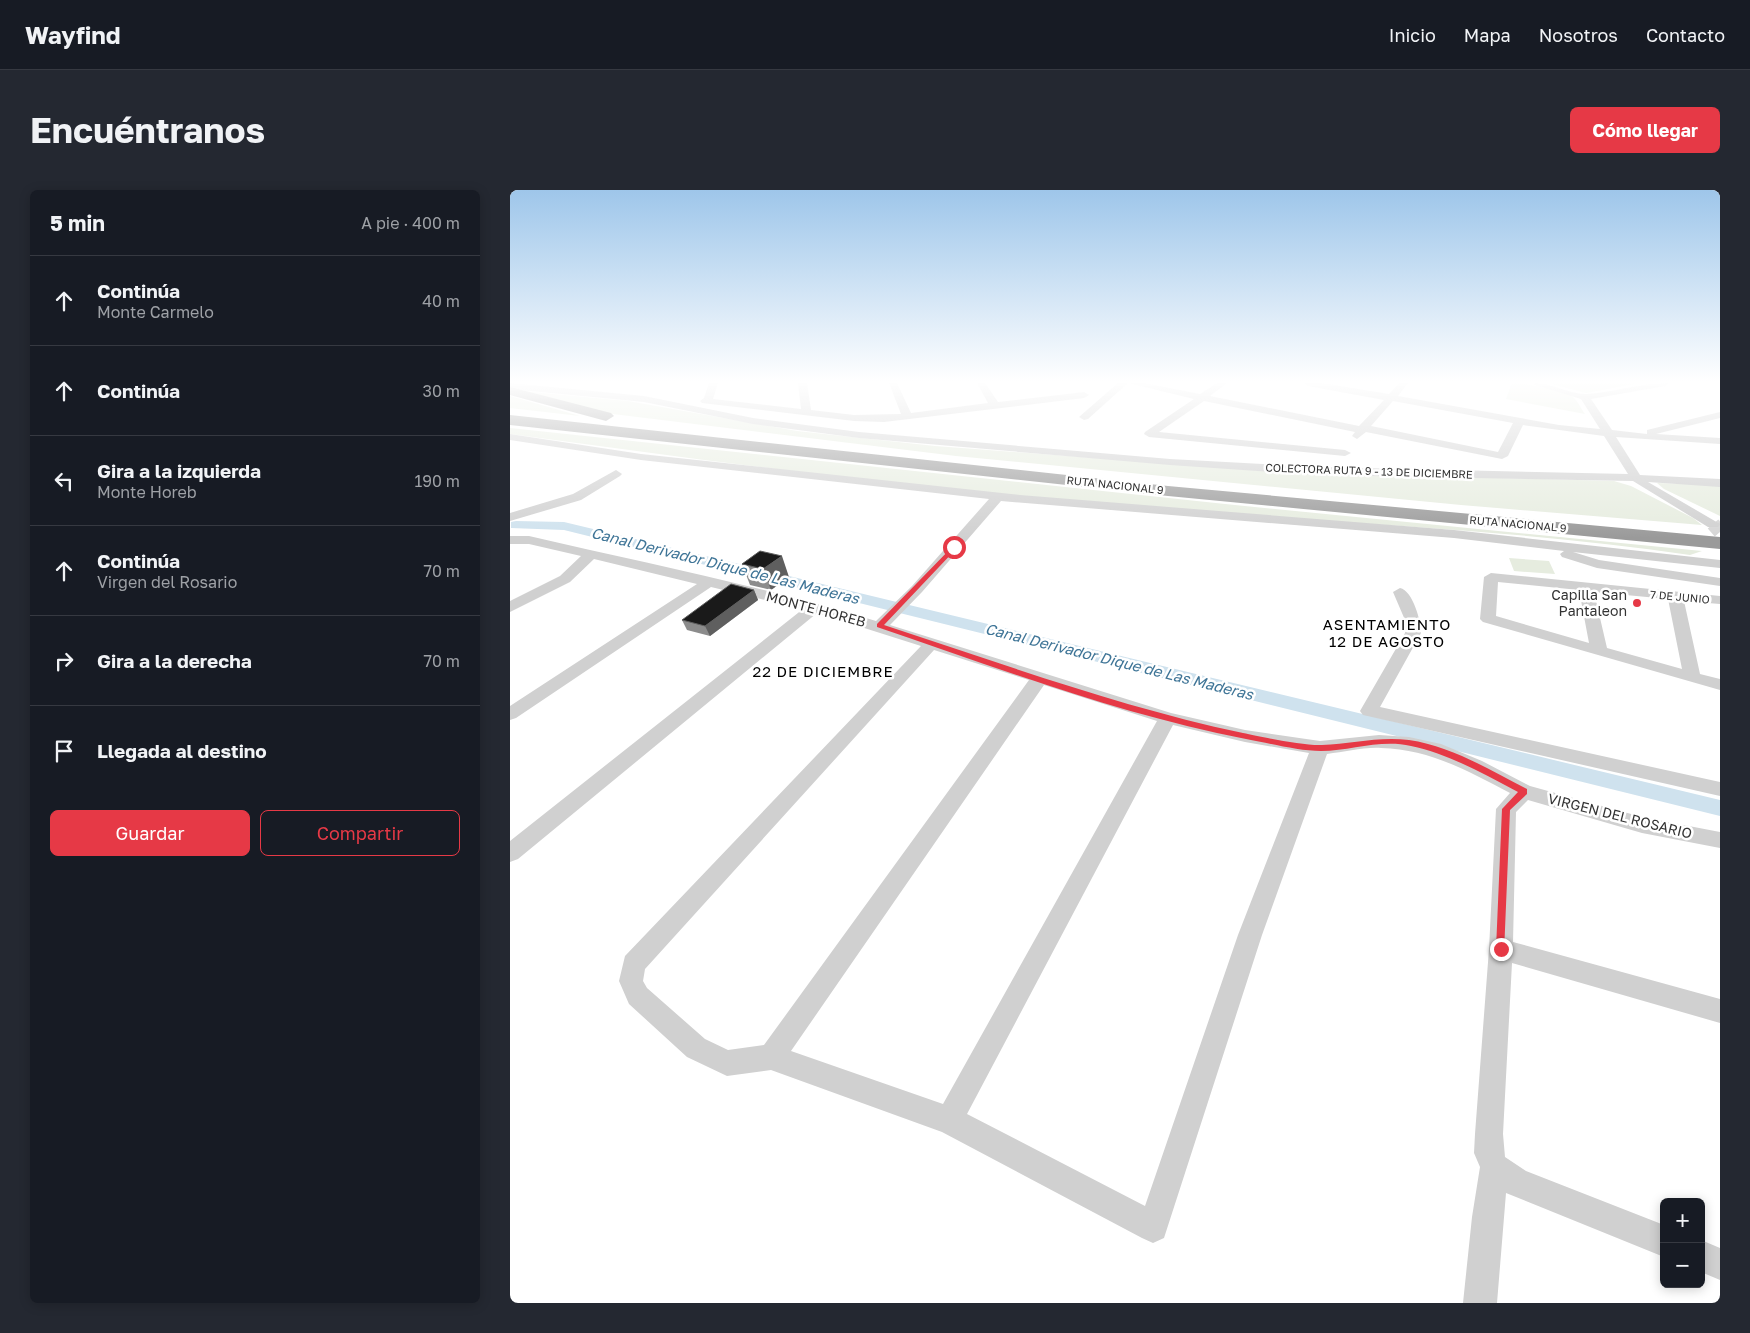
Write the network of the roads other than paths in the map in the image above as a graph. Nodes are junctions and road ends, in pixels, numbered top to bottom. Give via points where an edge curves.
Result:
1 (600, 435) edge
2 (671, 435) edge
3 (691, 435) edge
4 (711, 435) edge
5 (870, 435) edge
6 (1159, 435) edge
7 (1358, 435) edge
8 (1393, 435) edge
9 (1512, 435) edge
10 (1610, 435) edge
11 (1620, 435) edge
12 (1637, 435) edge
13 (1633, 436) junction
14 (510, 437) edge
15 (1720, 441) edge
16 (758, 443) junction
17 (1345, 453) junction
18 (1360, 472) junction
19 (616, 474) dead end
20 (1637, 478) junction
21 (1720, 483) edge
22 (998, 497) junction
23 (510, 516) edge
24 (1717, 528) edge
25 (1672, 534) junction
26 (510, 540) edge
27 (1720, 543) tunnel mouth
28 (1546, 544) junction
29 (591, 555) junction
30 (1720, 564) edge
31 (709, 582) junction
32 (1720, 582) edge
33 (1586, 588) junction
34 (916, 589) joint
35 (1400, 592) dead end
36 (1675, 596) junction
37 (1720, 600) edge
38 (510, 607) edge
39 (814, 607) junction
40 (880, 626) junction
41 (932, 643) junction
42 (1599, 650) junction
43 (1692, 677) junction
44 (1039, 679) junction
45 (1720, 685) edge
46 (510, 714) edge
47 (1168, 718) junction
48 (1320, 748) junction
49 (1720, 790) edge
50 (1524, 792) junction
51 (1720, 840) edge
52 (510, 854) edge
53 (1501, 949) junction
54 (1720, 1011) edge
55 (771, 1056) junction
56 (949, 1120) junction
57 (1495, 1167) junction
58 (1660, 1239) edge
59 (1705, 1258) edge
60 (1720, 1264) edge
61 (1480, 1303) edge

1 - 16 highway via 722,447
2 - 16 highway, RUTA NACIONAL 9
3 - 16 highway, RUTA NACIONAL 9
4 - 16 highway
5 - 18 street, COLECTORA RUTA 9 - 13 DE DICIEMBRE via 1269,469
6 - 17 street
7 - 17 street
8 - 9 street via 1502,456
10 - 20 street
11 - 13 street
12 - 13 street
13 - 15 street
14 - 22 street via 641,456
16 - 25 highway, RUTA NACIONAL 9 via 1168,491
17 - 18 street
18 - 20 street, COLECTORA RUTA 9 - 13 DE DICIEMBRE
19 - 23 street via 577,497
20 - 21 street, COLECTORA RUTA 9 - 13 DE DICIEMBRE
20 - 24 street via 1645,486 1695,512
22 - 28 street
22 - 34 street
24 - 25 highway, RUTA NACIONAL 9
25 - 27 highway, RUTA NACIONAL 9
26 - 29 street, MONTE HOREB via 529,540
28 - 30 street
28 - 32 street via 1596,564
29 - 31 street, MONTE HOREB
29 - 38 street via 565,579
31 - 39 street, MONTE HOREB
31 - 46 street
33 - 36 street, 7 DE JUNIO
33 - 42 street
33 - 42 street, 7 DE JUNIO via 1491,577 1488,619
34 - 40 street
35 - 49 street via 1413,620 1413,633 1369,711
36 - 37 street, 7 DE JUNIO
36 - 43 street
39 - 40 street, MONTE HOREB
39 - 52 street
40 - 41 street, MONTE HOREB
41 - 44 street, MONTE HOREB
41 - 55 street via 634,964 631,981 638,996 696,1048 728,1063
42 - 43 street
43 - 45 street
44 - 47 street, MONTE HOREB
44 - 55 street
47 - 48 street, MONTE HOREB via 1245,736
47 - 56 street
48 - 50 street, VIRGEN DEL ROSARIO via 1379,741 1409,743 1441,751
48 - 56 street via 1250,935 1153,1227
50 - 51 street, VIRGEN DEL ROSARIO via 1642,824
50 - 53 street via 1506,809
53 - 54 street
53 - 57 street via 1488,1134 1489,1153
55 - 56 street
57 - 58 street via 1516,1182
57 - 61 street
59 - 60 street

